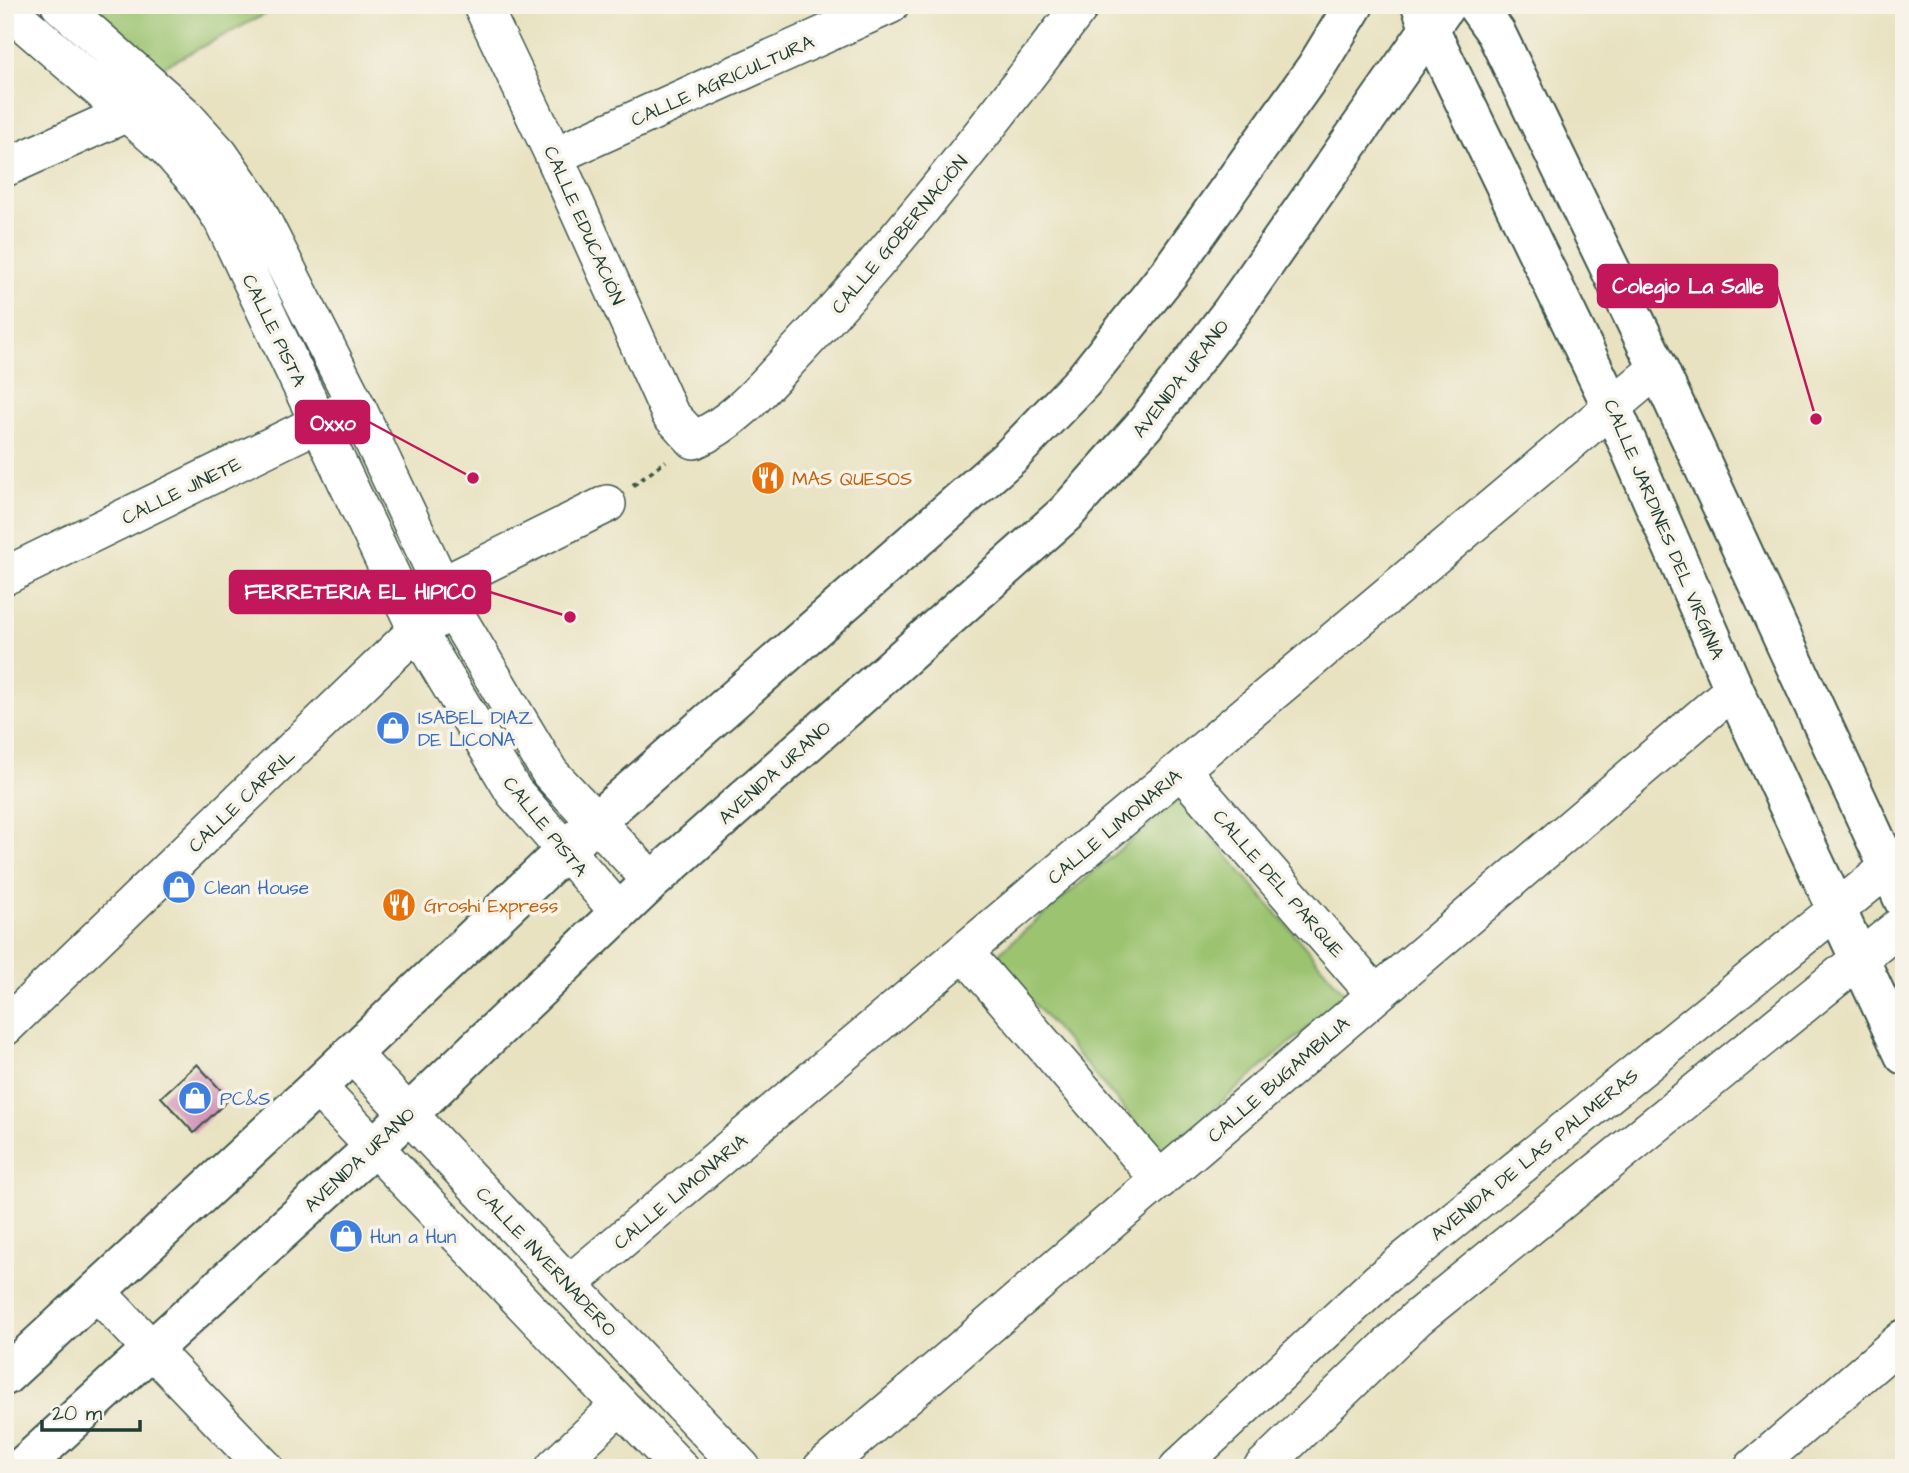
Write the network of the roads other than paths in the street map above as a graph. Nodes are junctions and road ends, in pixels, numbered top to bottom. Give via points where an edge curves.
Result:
1 (60, 5) edge
2 (482, 5) edge
3 (890, 5) edge
4 (1082, 5) edge
5 (1353, 5) edge
6 (1476, 5) edge
7 (5, 7) edge
8 (1432, 13) edge
9 (127, 113) junction
10 (554, 156) junction
11 (5, 168) edge
12 (1658, 368) junction
13 (356, 405) junction
14 (1612, 407) junction
15 (320, 423) junction
16 (694, 440) joint
17 (607, 504) road end
18 (5, 576) edge
19 (447, 598) junction
20 (417, 630) junction
21 (1734, 689) junction
22 (1181, 770) junction
23 (597, 820) junction
24 (565, 851) junction
25 (1899, 874) edge
26 (652, 881) junction
27 (1835, 908) junction
28 (619, 912) junction
29 (1904, 923) edge
30 (964, 952) junction
31 (1860, 960) junction
32 (1376, 995) junction
33 (5, 1027) edge
34 (351, 1054) junction
35 (1904, 1055) edge
36 (317, 1087) junction
37 (408, 1114) junction
38 (374, 1147) junction
39 (1160, 1180) junction
40 (1380, 1280) junction
41 (569, 1284) junction
42 (97, 1292) junction
43 (1417, 1318) junction
44 (1904, 1338) edge
45 (151, 1348) junction
46 (5, 1376) edge
47 (620, 1405) junction
48 (21, 1468) edge
49 (265, 1468) edge
50 (554, 1468) edge
51 (680, 1468) edge
52 (742, 1468) edge
53 (822, 1468) edge
54 (1178, 1468) edge
55 (1262, 1468) edge
56 (1753, 1468) edge

1 - 13 street, CALLE PISTA via 182,113 220,155 254,204
2 - 10 street, CALLE EDUCACIÓN
3 - 10 street, CALLE AGRICULTURA
4 - 16 street, CALLE GOBERNACIÓN via 844,302 747,405 716,431
5 - 23 main road via 1317,67 1169,274 1083,381 1011,456
6 - 12 main road via 1496,33
7 - 9 street, CALLE PISTA
8 - 14 main road, CALLE JARDINES DEL VIRGINIA
8 - 26 main road, AVENIDA URANO via 1232,311 1145,424 1066,513
9 - 11 street
9 - 15 street, CALLE PISTA via 166,147 222,219
10 - 16 street, CALLE EDUCACIÓN via 670,414
12 - 14 street, CALLE LIMONARIA
12 - 25 main road
13 - 15 street, CALLE JINETE
13 - 19 street, CALLE PISTA
14 - 21 main road, CALLE JARDINES DEL VIRGINIA
14 - 22 street, CALLE LIMONARIA
15 - 18 street, CALLE JINETE
15 - 20 street, CALLE PISTA
17 - 19 street
19 - 20 street, CALLE CARRIL
19 - 23 street, CALLE PISTA via 550,773
20 - 24 street, CALLE PISTA via 514,792
20 - 33 street, CALLE CARRIL
21 - 27 main road, CALLE JARDINES DEL VIRGINIA
21 - 32 street, CALLE BUGAMBILIA
22 - 30 street, CALLE LIMONARIA
22 - 32 street, CALLE DEL PARQUE
23 - 24 main road
23 - 26 street, CALLE PISTA
24 - 28 street, CALLE PISTA
24 - 34 main road
25 - 27 street, AVENIDA DE LAS PALMERAS
26 - 28 main road, AVENIDA URANO
27 - 31 main road, CALLE JARDINES DEL VIRGINIA
27 - 40 street, AVENIDA DE LAS PALMERAS
28 - 37 main road, AVENIDA URANO
29 - 31 street
30 - 39 street
30 - 41 street, CALLE LIMONARIA
31 - 35 main road, CALLE JARDINES DEL VIRGINIA
31 - 43 street
32 - 39 street, CALLE BUGAMBILIA
34 - 36 main road
34 - 37 street, CALLE INVERNADERO
36 - 38 street
36 - 42 main road
37 - 38 main road, AVENIDA URANO
37 - 41 street, CALLE INVERNADERO
38 - 45 main road, AVENIDA URANO
38 - 47 street
39 - 53 street, CALLE BUGAMBILIA
40 - 43 street
40 - 54 street, AVENIDA DE LAS PALMERAS
41 - 52 street, CALLE INVERNADERO
42 - 45 street
42 - 46 main road
43 - 55 street
44 - 56 street
45 - 48 main road, AVENIDA URANO
45 - 49 street
47 - 50 street
47 - 51 street

